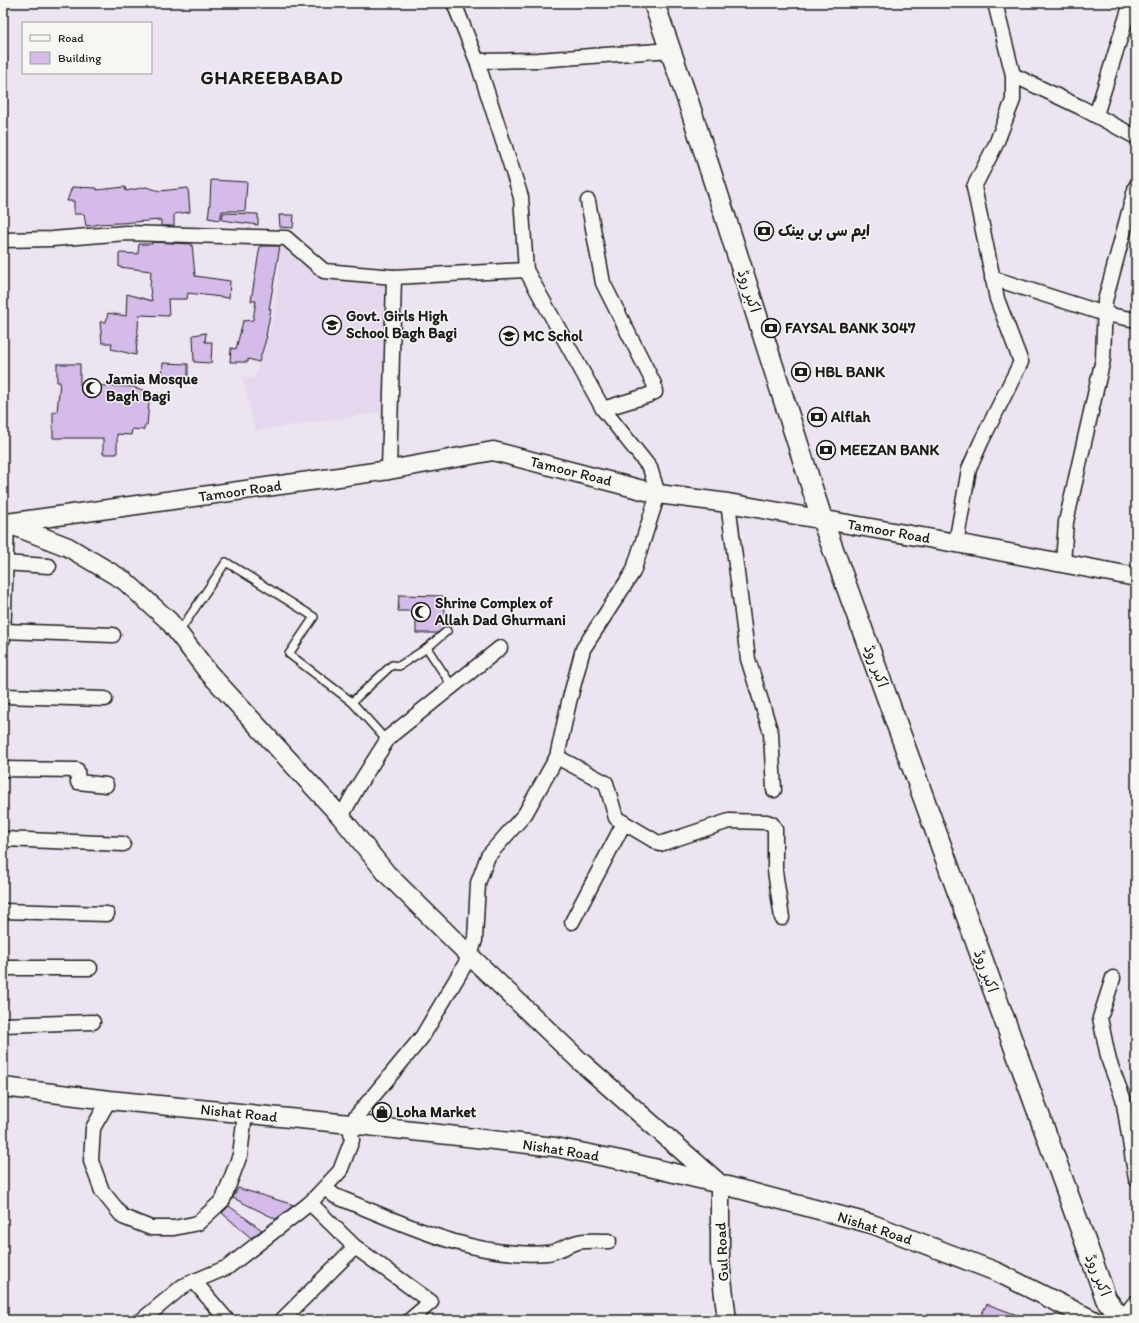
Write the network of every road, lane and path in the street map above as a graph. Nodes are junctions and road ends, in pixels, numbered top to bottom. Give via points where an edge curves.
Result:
1 (454, 3) edge
2 (654, 3) edge
3 (995, 3) edge
4 (1131, 3) edge
5 (671, 50) junction
6 (477, 61) junction
7 (1013, 75) junction
8 (1096, 115) junction
9 (1136, 137) edge
10 (1136, 186) edge
11 (588, 201) dead end
12 (3, 240) edge
13 (526, 270) junction
14 (394, 277) junction
15 (992, 278) junction
16 (1105, 314) junction
17 (1136, 320) edge
18 (603, 409) junction
19 (389, 470) junction
20 (658, 494) junction
21 (728, 503) junction
22 (822, 519) junction
23 (5, 523) edge
24 (956, 543) junction
25 (1063, 563) junction
26 (4, 564) edge
27 (49, 566) dead end
28 (1136, 577) edge
29 (3, 631) edge
30 (447, 631) dead end
31 (178, 633) junction
32 (113, 635) dead end
33 (3, 639) edge
34 (427, 648) junction
35 (500, 648) dead end
36 (452, 686) junction
37 (3, 696) edge
38 (105, 699) dead end
39 (352, 702) junction
40 (387, 741) junction
41 (558, 757) junction
42 (3, 769) edge
43 (106, 785) dead end
44 (774, 790) dead end
45 (341, 817) junction
46 (624, 823) junction
47 (3, 839) edge
48 (123, 844) dead end
49 (3, 912) edge
50 (107, 914) dead end
51 (782, 918) dead end
52 (572, 922) dead end
53 (470, 956) junction
54 (3, 968) edge
55 (90, 968) dead end
56 (1114, 978) dead end
57 (93, 1022) dead end
58 (3, 1025) edge
59 (3, 1086) edge
60 (108, 1100) junction
61 (246, 1114) junction
62 (350, 1124) junction
63 (1136, 1179) edge
64 (720, 1184) junction
65 (325, 1188) junction
66 (310, 1203) junction
67 (608, 1241) dead end
68 (355, 1247) junction
69 (194, 1281) junction
70 (1136, 1306) edge
71 (142, 1320) edge
72 (227, 1320) edge
73 (282, 1320) edge
74 (410, 1320) edge
75 (728, 1320) edge
76 (1094, 1320) edge
77 (1123, 1320) edge

1 - 6 street
2 - 5 main road, اکبر روڈ
3 - 7 street
4 - 8 street
5 - 6 street via 538,60
5 - 22 main road, اکبر روڈ
6 - 13 street via 521,197
7 - 8 street
7 - 15 street via 1013,100 996,144 974,187
8 - 9 street
10 - 16 street via 1105,301
11 - 18 street via 603,283 654,384 655,392
12 - 14 street via 126,233 286,238 324,271
13 - 14 street
13 - 18 street
14 - 19 street
15 - 16 street
15 - 24 street via 997,299 1021,362 969,469
16 - 17 street
16 - 25 street via 1103,359 1066,522
18 - 20 street via 650,468
19 - 20 street, Tamoor Road via 493,451
19 - 23 street, Tamoor Road
20 - 21 street, Tamoor Road
20 - 41 street via 633,572 583,649
21 - 22 street, Tamoor Road
21 - 44 street via 748,659 771,733
22 - 24 street, Tamoor Road
22 - 77 main road, اکبر روڈ via 1106,1299
23 - 26 street
23 - 31 street via 68,547 125,581 169,621
24 - 25 street, Tamoor Road
25 - 28 street, Tamoor Road
26 - 27 street
26 - 29 street
29 - 32 street
29 - 33 street
30 - 34 lane
31 - 39 lane via 226,562 314,617 289,654
31 - 45 street via 208,672
34 - 36 lane
34 - 39 lane via 399,666 392,665
35 - 36 street
36 - 40 street
37 - 38 street
39 - 40 lane
40 - 45 street
41 - 46 street via 606,783 616,818
41 - 53 street via 524,814 488,856 478,884 475,940
42 - 43 street via 77,770 78,782
45 - 53 street via 387,874
46 - 51 street via 660,844 729,821 772,824 775,829 775,871
46 - 52 street
47 - 48 street
49 - 50 street
53 - 62 street via 422,1037
53 - 64 street via 580,1061
54 - 55 street
56 - 63 street via 1100,1018 1109,1061 1123,1098
57 - 58 street
59 - 60 street, Nishat Road
60 - 61 street, Nishat Road
60 - 61 street via 93,1128 91,1161 102,1191 123,1217 151,1228 174,1228 198,1223 223,1200 240,1155
61 - 62 street, Nishat Road
62 - 64 street, Nishat Road via 554,1147
62 - 65 street via 352,1140 340,1171
64 - 75 street, Gul Road via 720,1262
64 - 76 street, Nishat Road via 872,1224 997,1272
65 - 66 street
65 - 67 street via 335,1196 415,1229 491,1250 548,1253 579,1242
66 - 68 street
66 - 69 street via 228,1267
68 - 73 street
68 - 74 street via 431,1302
69 - 71 street via 183,1286
69 - 72 street
70 - 77 main road

